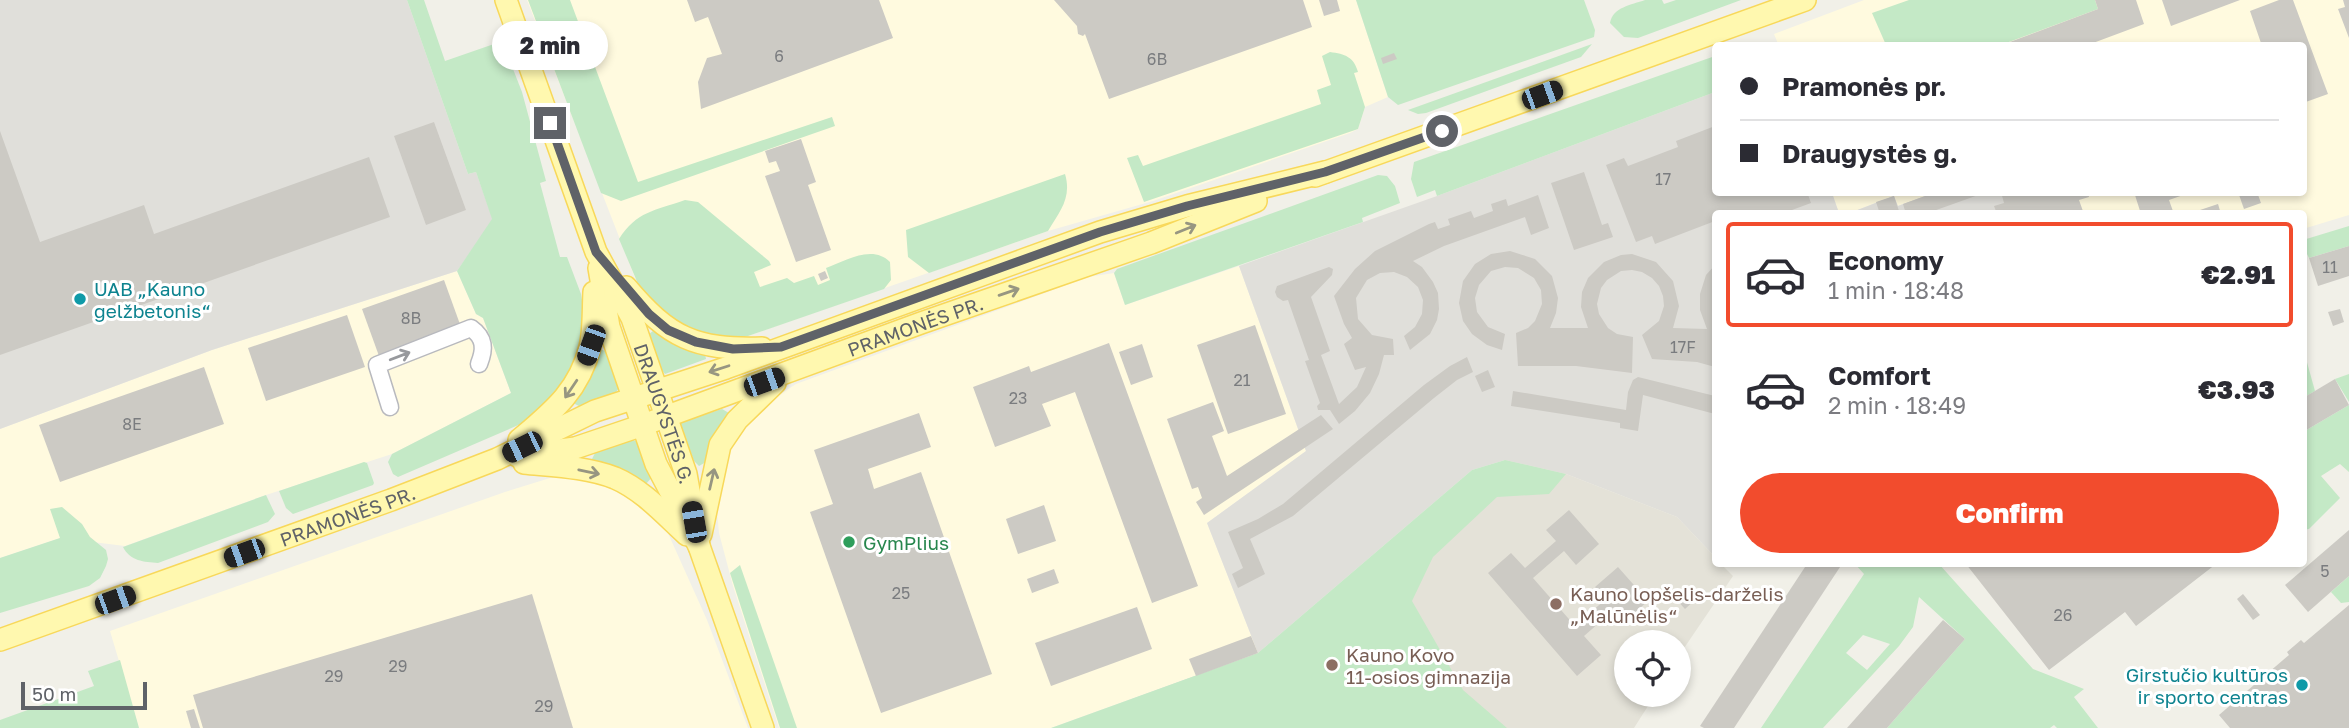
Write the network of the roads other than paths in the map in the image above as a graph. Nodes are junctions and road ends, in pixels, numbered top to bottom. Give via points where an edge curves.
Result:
1 (506, 0) edge
2 (1805, 0) edge
3 (1325, 172) junction
4 (596, 252) junction
5 (781, 347) junction
6 (479, 364) dead end
7 (784, 375) junction
8 (656, 389) junction
9 (633, 398) junction
10 (390, 407) dead end
11 (666, 417) junction
12 (643, 425) junction
13 (497, 459) junction
14 (699, 546) junction
15 (0, 640) edge
16 (764, 728) edge

1 - 4 main road, DRAUGYSTĖS G.
2 - 3 main road, PRAMONĖS PR.
3 - 5 main road, PRAMONĖS PR. via 1100,232
7 -> 3 main road, PRAMONĖS PR. via 1151,243
4 - 5 main road via 649,314 681,337 733,349
4 - 8 main road, DRAUGYSTĖS G. via 632,318
4 - 9 main road, DRAUGYSTĖS G. via 609,327
4 -> 13 main road via 591,345 572,391
5 -> 8 main road, PRAMONĖS PR.
10 -> 6 lane via 377,365 471,328 483,341
7 - 11 main road, PRAMONĖS PR.
14 -> 7 main road via 720,445 737,420
8 - 9 main road, PRAMONĖS PR.
8 - 11 main road, DRAUGYSTĖS G.
9 - 12 main road, DRAUGYSTĖS G.
9 - 13 main road, PRAMONĖS PR. via 595,411
11 - 12 main road, PRAMONĖS PR.
11 - 14 main road, DRAUGYSTĖS G. via 686,474
12 - 13 main road, PRAMONĖS PR. via 575,448
12 - 14 main road, DRAUGYSTĖS G. via 656,464
13 -> 14 main road via 616,478
13 - 15 main road, PRAMONĖS PR.
14 - 16 main road, DRAUGYSTĖS G.

